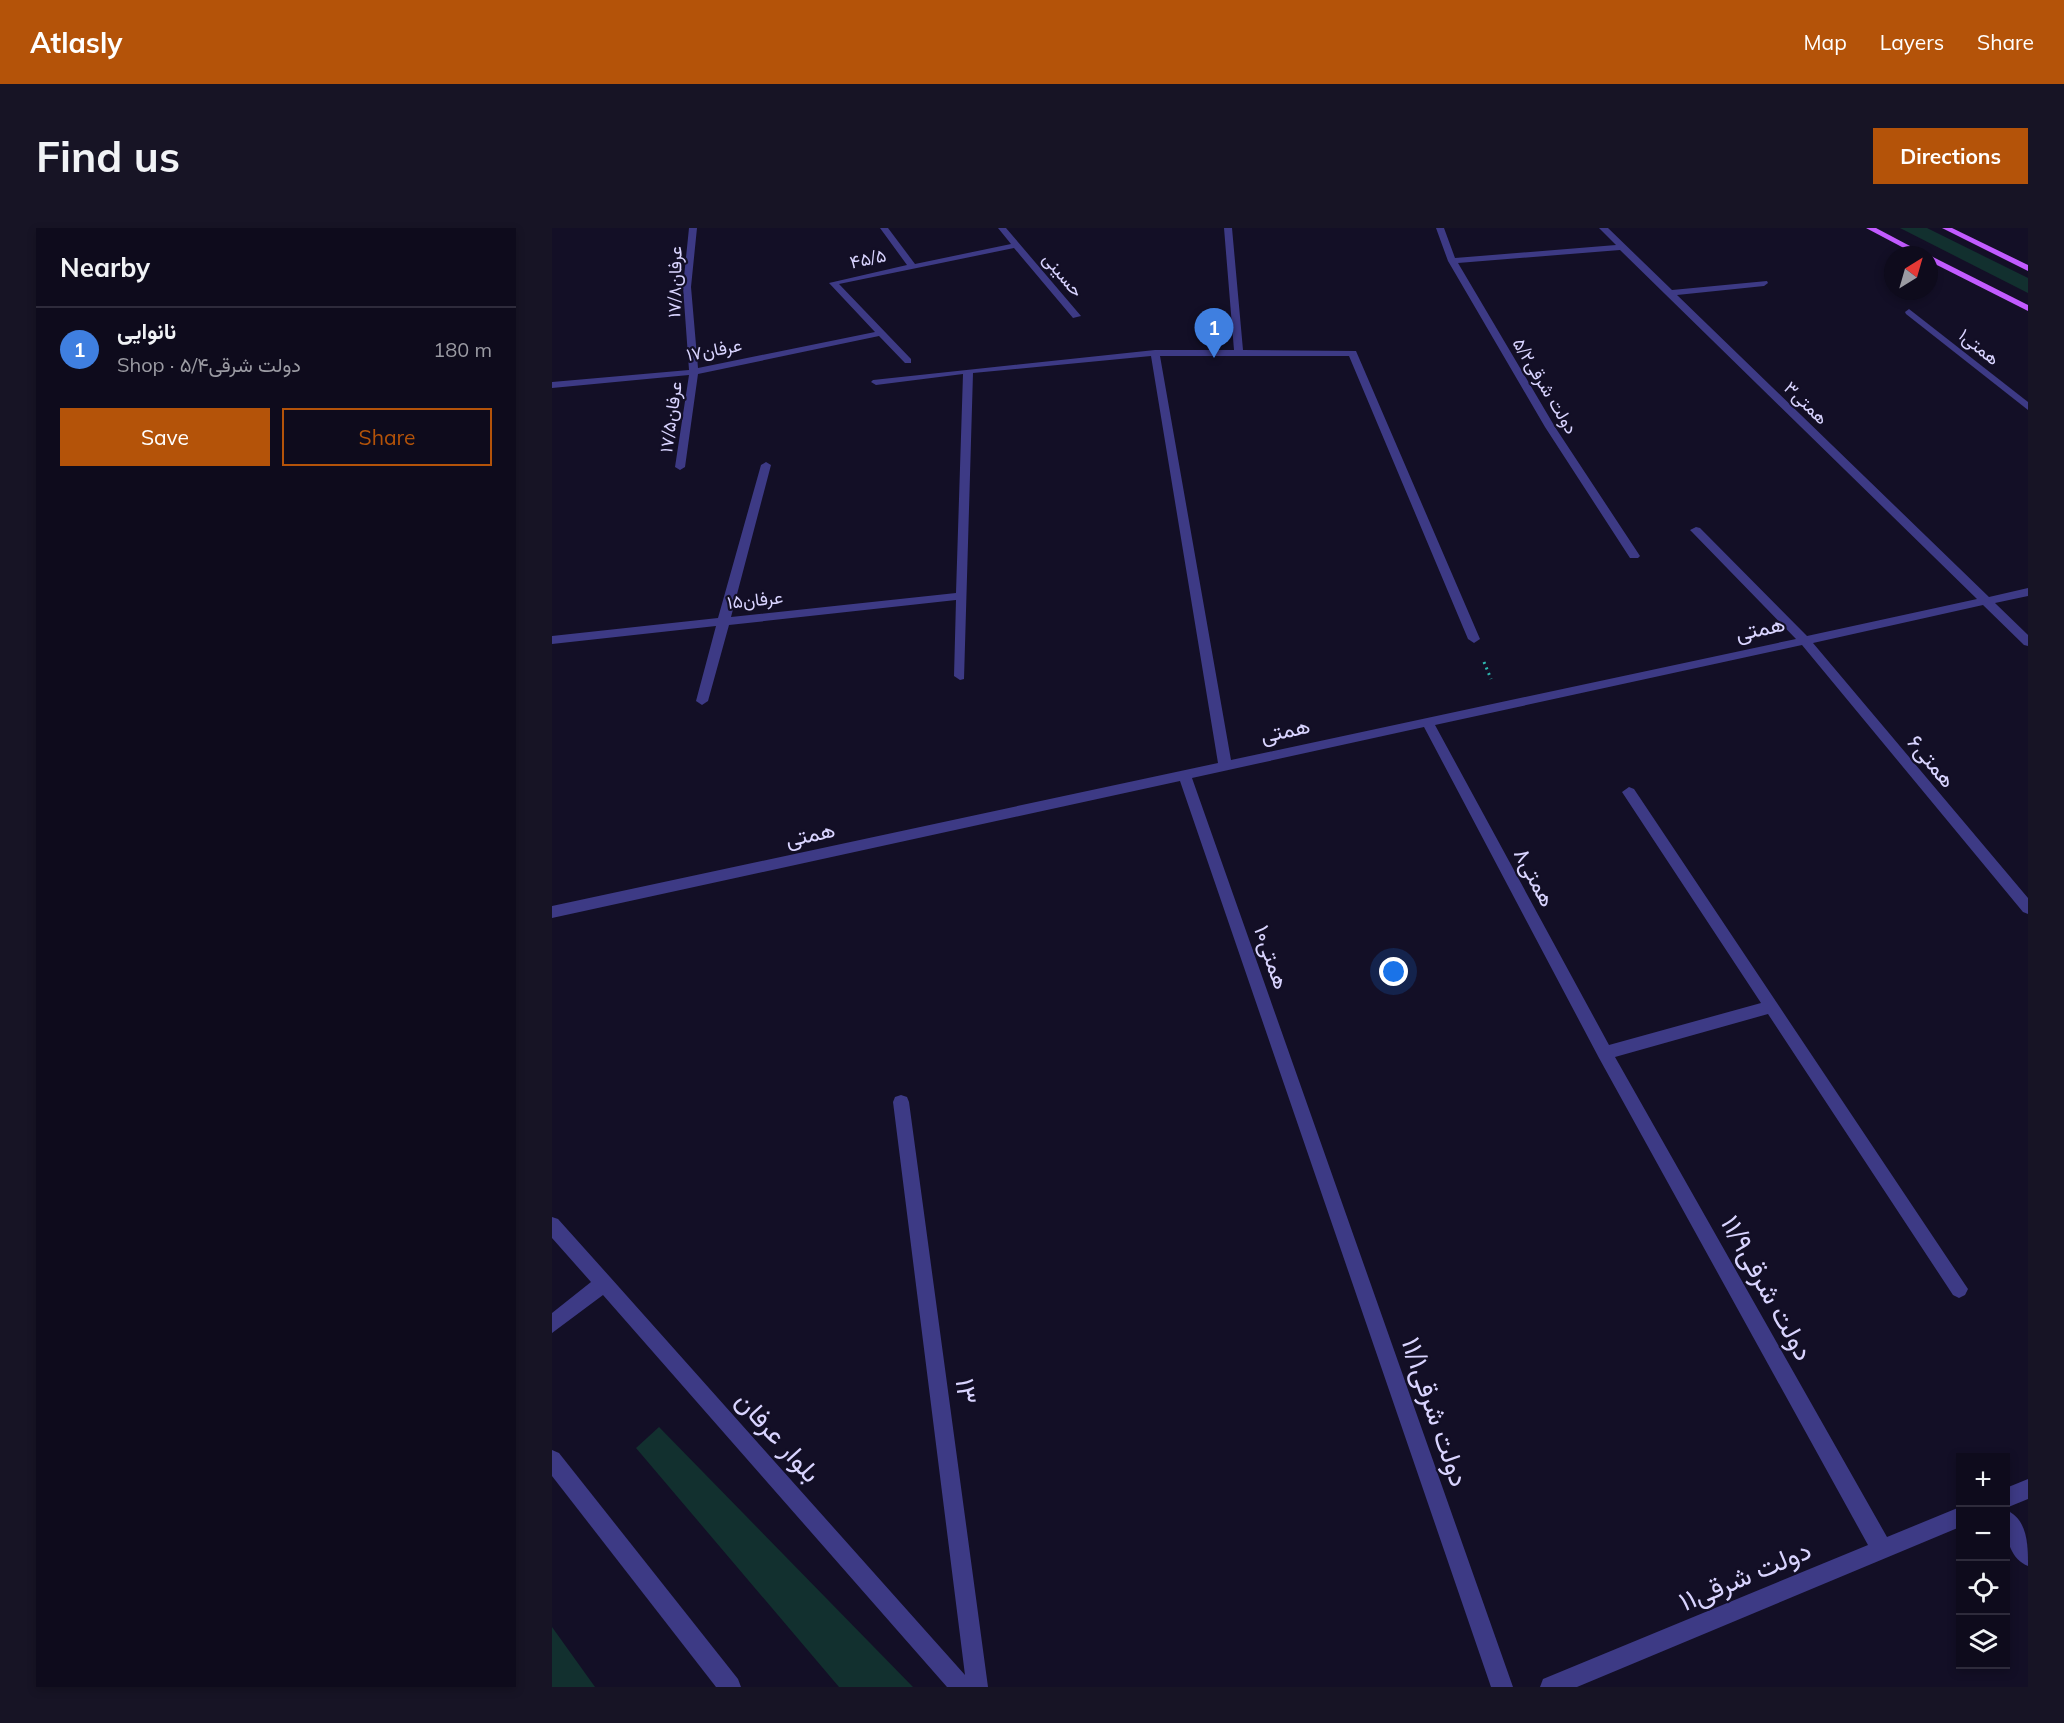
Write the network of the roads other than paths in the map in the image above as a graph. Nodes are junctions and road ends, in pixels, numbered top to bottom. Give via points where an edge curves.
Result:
1 (693, 228) edge
2 (884, 228) edge
3 (1002, 228) edge
4 (1228, 228) edge
5 (1440, 228) edge
6 (1603, 228) edge
7 (1870, 228) edge
8 (1946, 228) edge
9 (1017, 245) junction
10 (1905, 246) edge
11 (1623, 247) junction
12 (1452, 261) junction
13 (1938, 263) edge
14 (912, 267) junction
15 (2028, 268) edge
16 (1764, 283) dead end
17 (1670, 293) junction
18 (2028, 308) edge
19 (1909, 312) dead end
20 (1076, 316) dead end
21 (880, 333) junction
22 (1155, 353) junction
23 (1239, 354) junction
24 (908, 361) dead end
25 (968, 371) junction
26 (694, 372) junction
27 (876, 382) dead end
28 (552, 385) edge
29 (2028, 407) edge
30 (766, 465) dead end
31 (680, 467) dead end
32 (1696, 530) dead end
33 (1634, 556) dead end
34 (2028, 592) edge
35 (962, 596) junction
36 (1987, 601) junction
37 (723, 622) junction
38 (1474, 639) road end
39 (552, 640) edge
40 (1804, 640) junction
41 (2028, 642) edge
42 (960, 676) dead end
43 (702, 701) dead end
44 (1427, 721) junction
45 (1225, 765) junction
46 (1184, 774) junction
47 (1629, 792) dead end
48 (2028, 908) edge
49 (552, 912) edge
50 (1771, 1007) junction
51 (1605, 1053) junction
52 (901, 1102) dead end
53 (1317, 1155) joint
54 (552, 1225) edge
55 (604, 1283) junction
56 (1959, 1289) dead end
57 (552, 1324) edge
58 (552, 1460) edge
59 (2028, 1489) edge
60 (2010, 1496) edge
61 (1956, 1519) edge
62 (2010, 1527) edge
63 (1882, 1549) junction
64 (2028, 1556) edge
65 (730, 1687) edge
66 (961, 1687) edge
67 (977, 1687) edge
68 (1502, 1687) edge
69 (1551, 1687) edge

1 - 26 street, ۱۷/۸عرفان via 687,287
2 - 14 street
3 - 9 street, حسینی
4 - 23 street
5 - 12 street, ۵/۲دولت شرقی
6 - 11 street, ۳همتی
7 - 10 main road
8 - 15 main road
9 - 14 street, ۴۵/۵
9 - 20 street, حسینی
11 - 12 street
11 - 17 street, ۳همتی
12 - 33 street, ۵/۲دولت شرقی via 1550,427
13 - 18 main road
14 - 21 street, ۴۵/۵ via 833,283
16 - 17 street
17 - 36 street, ۳همتی
19 - 29 street, ۱همتی
21 - 24 street, ۴۵/۵
21 - 26 street, ۱۷عرفان
22 - 23 street
22 - 25 street
22 - 45 street
23 - 38 street via 1353,353
25 - 27 street
25 - 35 street
26 - 28 street, ۱۷عرفان
26 - 31 street, ۱۷/۵عرفان
30 - 37 street
32 - 40 street, ۶همتی
34 - 36 street, همتی
35 - 37 street, ۱۵عرفان
35 - 42 street
36 - 40 street, همتی
36 - 41 street, ۳همتی
37 - 39 street, ۱۵عرفان
37 - 43 street
40 - 44 street, همتی
40 - 48 street, ۶همتی
44 - 45 street, همتی
44 - 51 street, همتی۸
45 - 46 street, همتی
46 - 49 street, همتی
46 - 53 street, ۱۰همتی
47 - 50 street
50 - 51 street
50 - 56 street
51 - 63 street, ۱۱/۹دولت شرقی
52 - 67 street, ۱۳
53 - 68 street, ۱۱/۱دولت شرقی
54 - 55 street, بلوار عرفان
55 - 57 street
55 - 66 street, بلوار عرفان
58 - 65 street
59 - 60 street
61 - 63 street, ۱۱دولت شرقی
62 - 64 street
63 - 69 street, ۱۱دولت شرقی

